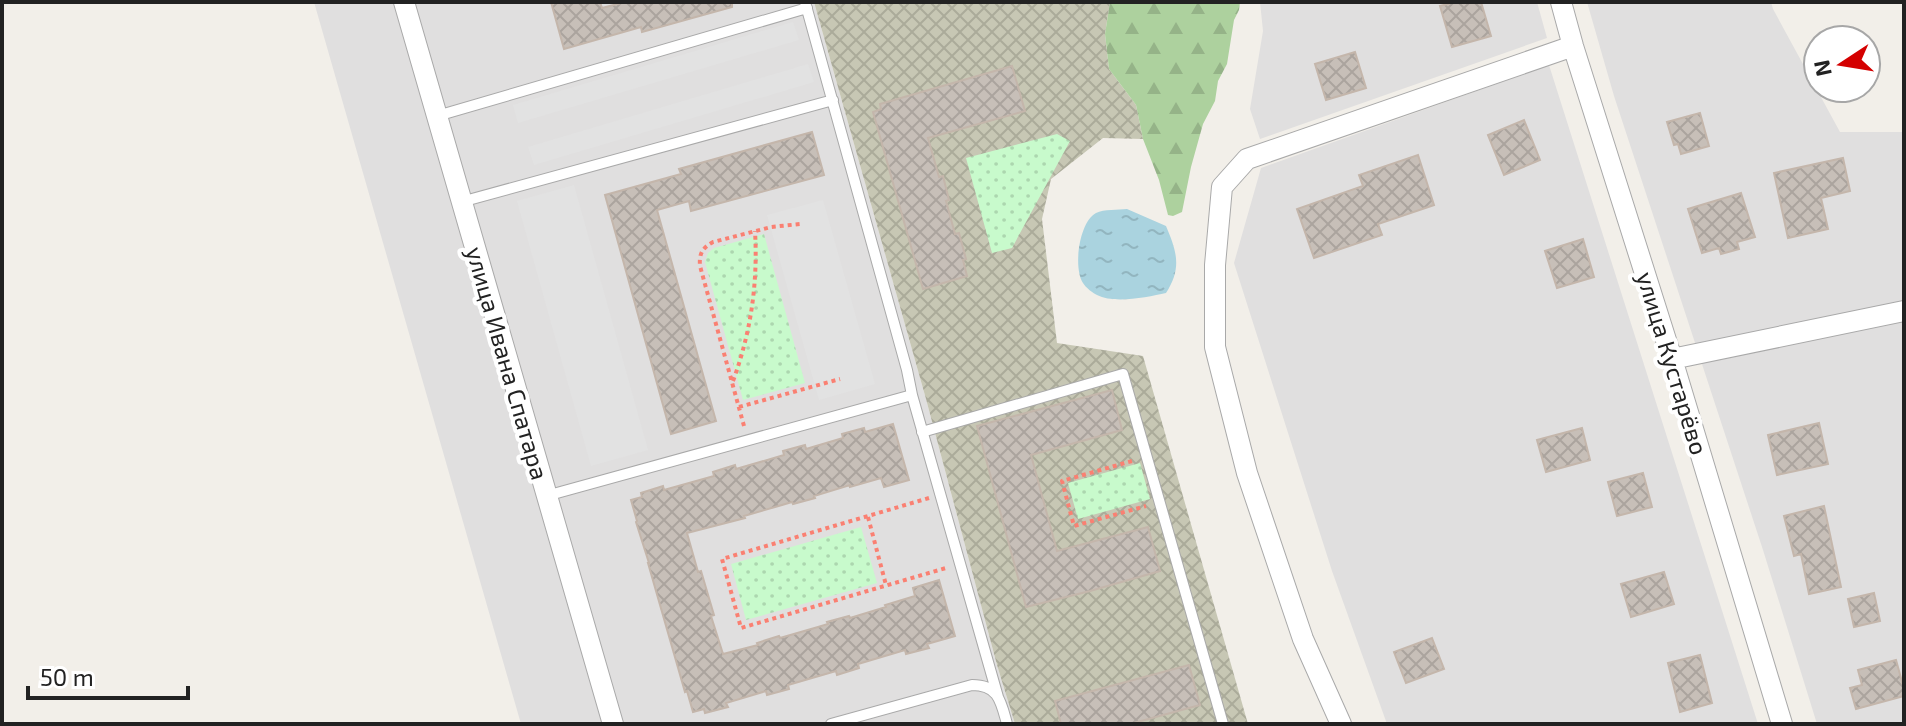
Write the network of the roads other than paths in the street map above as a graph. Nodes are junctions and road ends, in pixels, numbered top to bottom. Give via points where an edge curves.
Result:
1 (404, 2) edge
2 (1561, 2) edge
3 (806, 5) edge
4 (1573, 46) junction
5 (833, 100) junction
6 (437, 116) junction
7 (461, 202) junction
8 (1904, 311) edge
9 (1672, 359) junction
10 (912, 395) junction
11 (922, 432) junction
12 (546, 496) junction
13 (998, 697) junction
14 (613, 724) edge
15 (831, 724) edge
16 (1007, 724) edge
17 (1223, 724) edge
18 (1341, 724) edge
19 (1782, 724) edge

1 - 6 street, улица Ивана Спатара
2 - 4 street, улица Кустарёво
3 - 5 lane
3 - 6 lane
4 - 9 street, улица Кустарёво
4 - 18 street via 1247,159 1222,187 1215,347 1247,473 1303,639
5 - 7 lane
5 - 10 lane
6 - 7 street, улица Ивана Спатара
7 - 12 street, улица Ивана Спатара
8 - 9 street
9 - 19 street, улица Кустарёво
10 - 11 lane
10 - 12 lane
11 - 13 lane
11 - 17 lane via 1123,374
12 - 14 street, улица Ивана Спатара
13 - 15 lane via 982,685 972,685
13 - 16 lane

